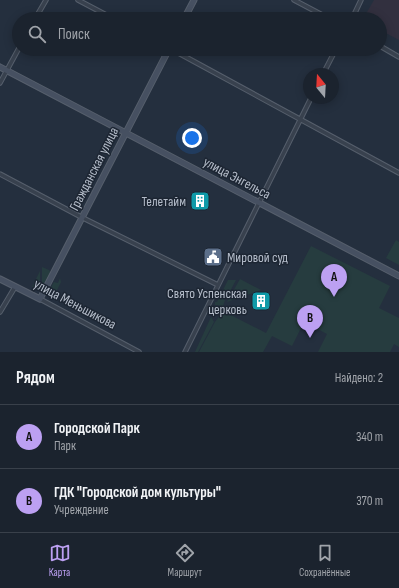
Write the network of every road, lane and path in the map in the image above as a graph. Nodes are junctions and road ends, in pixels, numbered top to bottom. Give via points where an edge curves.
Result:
1 (46, 0) edge
2 (78, 0) edge
3 (194, 0) edge
4 (294, 0) edge
5 (361, 0) edge
6 (39, 12) edge
7 (101, 12) edge
8 (188, 12) edge
9 (317, 12) edge
10 (355, 12) edge
11 (387, 50) edge
12 (14, 56) edge
13 (166, 56) edge
14 (183, 56) edge
15 (333, 56) edge
16 (399, 57) edge
17 (0, 67) edge
18 (327, 68) edge
19 (6, 71) junction
20 (0, 83) edge
21 (308, 104) edge
22 (300, 120) junction
23 (126, 133) junction
24 (399, 173) edge
25 (0, 174) edge
26 (258, 203) junction
27 (83, 218) junction
28 (399, 276) edge
29 (0, 279) edge
30 (218, 285) junction
31 (15, 287) junction
32 (40, 299) junction
33 (0, 312) edge
34 (139, 352) edge
35 (185, 352) edge

1 - 6 street
2 - 7 street
3 - 8 main road
4 - 9 street
5 - 10 street
11 - 16 street
12 - 19 street
13 - 23 main road, Гражданская улица
14 - 22 street
15 - 18 street
17 - 19 main road, улица Энгельса
19 - 20 street
19 - 23 main road, улица Энгельса
21 - 22 street
22 - 24 street
22 - 26 street
23 - 26 main road, улица Энгельса
23 - 27 main road, Гражданская улица
25 - 27 street
26 - 28 main road, улица Энгельса
26 - 30 street
27 - 30 street
27 - 32 main road, Гражданская улица
29 - 31 main road, улица Меньшикова
30 - 35 street
31 - 32 main road, улица Меньшикова
31 - 33 street
32 - 34 street, улица Меньшикова

